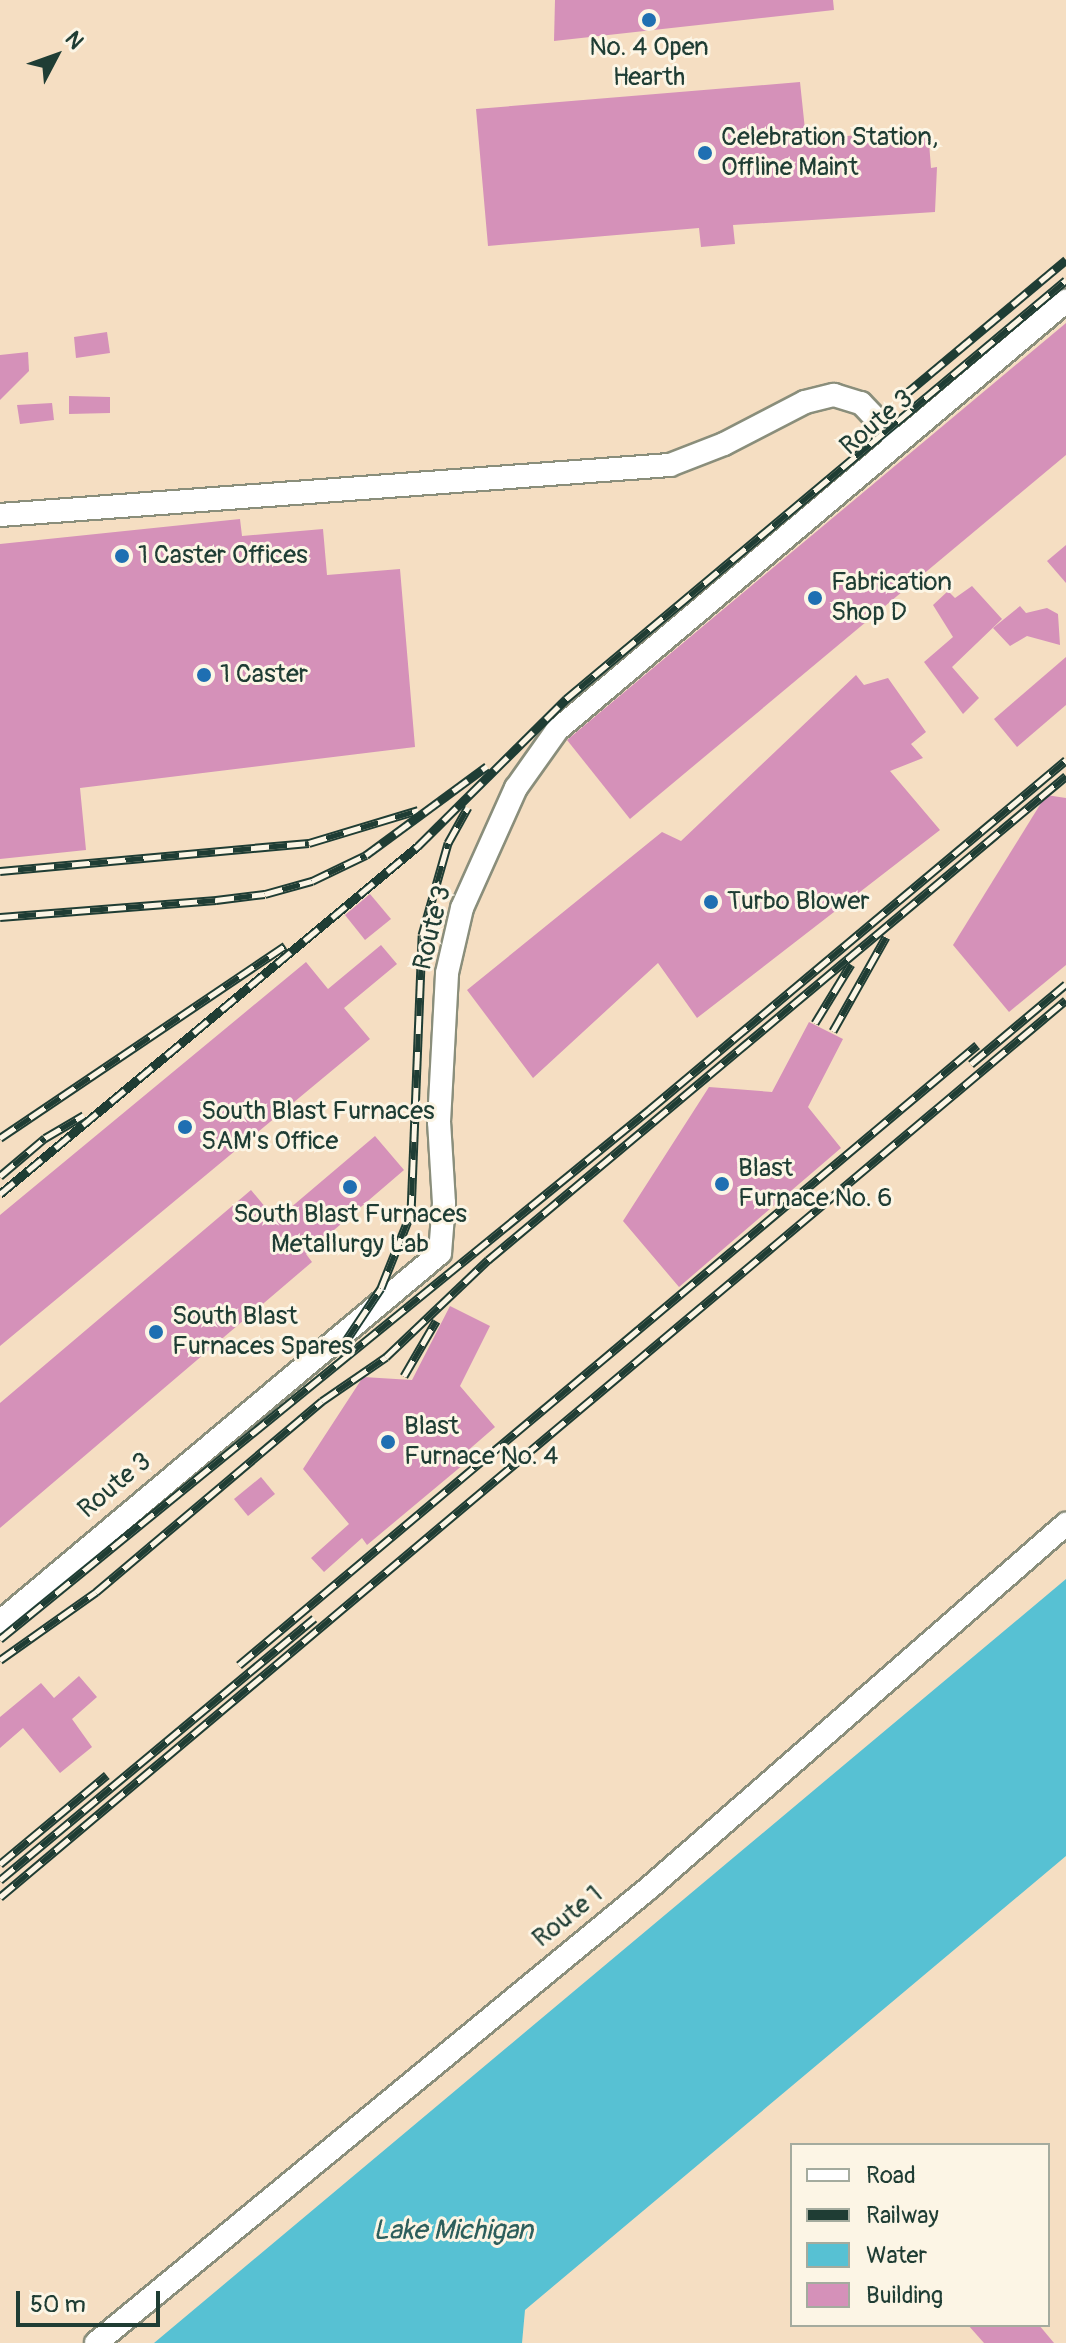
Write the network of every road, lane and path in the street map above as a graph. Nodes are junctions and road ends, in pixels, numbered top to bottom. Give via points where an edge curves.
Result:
1 (1066, 301) edge
2 (898, 442) junction
3 (0, 515) edge
4 (1066, 1524) edge
5 (0, 1622) edge
6 (96, 2343) edge

1 - 2 street, Route 3
2 - 3 street via 861,403 834,395 805,402 670,465
2 - 5 street, Route 3 via 557,730 516,788 462,908 447,973 439,1122 444,1203 440,1253
4 - 6 street, Route 1 via 649,1888

